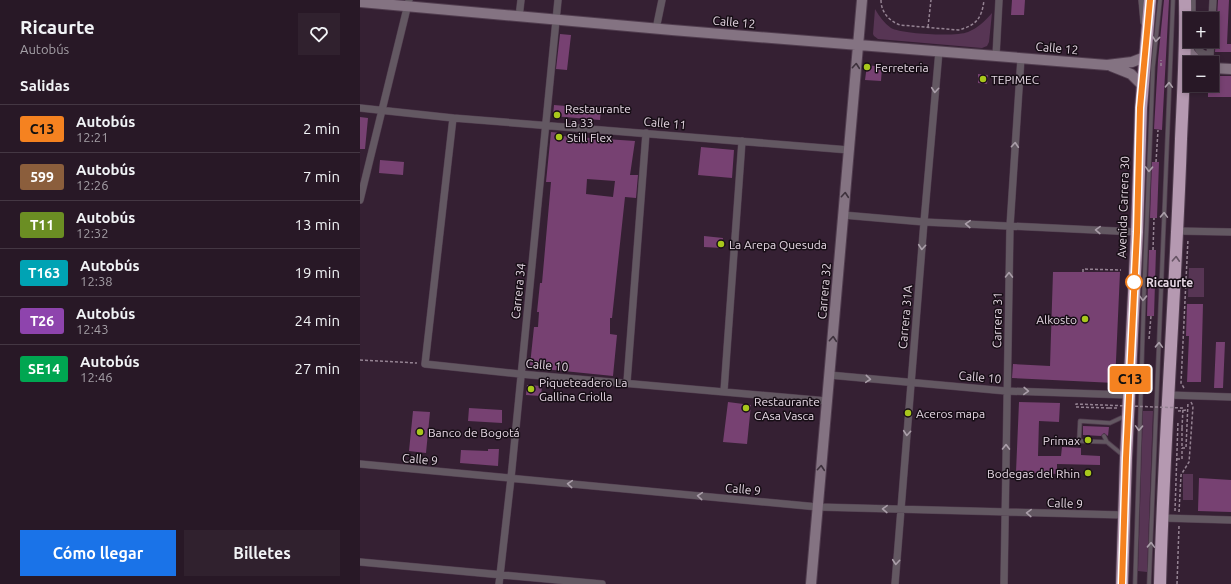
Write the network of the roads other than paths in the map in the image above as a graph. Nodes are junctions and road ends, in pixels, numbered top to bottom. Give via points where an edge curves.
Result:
1 (521, 0) edge
2 (558, 0) edge
3 (662, 0) edge
4 (862, 0) edge
5 (999, 0) edge
6 (1142, 0) edge
7 (1150, 0) edge
8 (1160, 0) edge
9 (1173, 0) edge
10 (1185, 0) edge
11 (1192, 0) edge
12 (1212, 0) edge
13 (360, 2) edge
14 (408, 3) edge
15 (1187, 12) edge
16 (1192, 12) edge
17 (1212, 12) edge
18 (519, 17) junction
19 (556, 20) junction
20 (656, 29) junction
21 (858, 45) junction
22 (1191, 48) edge
23 (1198, 48) edge
24 (1210, 48) edge
25 (939, 51) junction
26 (1145, 51) junction
27 (996, 56) junction
28 (1021, 58) junction
29 (1107, 65) junction
30 (1219, 68) edge
31 (1231, 69) edge
32 (1142, 85) junction
33 (360, 108) edge
34 (381, 109) junction
35 (453, 118) junction
36 (546, 125) junction
37 (646, 133) junction
38 (742, 142) junction
39 (849, 150) junction
40 (360, 200) edge
41 (843, 215) junction
42 (924, 222) junction
43 (1010, 226) junction
44 (1183, 231) junction
45 (1137, 232) junction
46 (1231, 232) edge
47 (520, 374) junction
48 (830, 375) junction
49 (627, 382) junction
50 (911, 382) junction
51 (1006, 390) junction
52 (724, 391) junction
53 (1129, 395) junction
54 (1168, 395) junction
55 (1231, 397) edge
56 (827, 401) junction
57 (1128, 415) junction
58 (1110, 423) junction
59 (1104, 427) dead end
60 (1104, 436) dead end
61 (1108, 442) junction
62 (1126, 458) junction
63 (360, 464) edge
64 (511, 478) junction
65 (818, 507) junction
66 (901, 509) junction
67 (1005, 512) junction
68 (1124, 515) junction
69 (1162, 518) junction
70 (1231, 520) edge
71 (360, 562) edge
72 (500, 575) junction
73 (499, 584) edge
74 (594, 584) edge
75 (602, 584) edge
76 (811, 584) edge
77 (895, 584) edge
78 (1004, 584) edge
79 (1122, 584) edge
80 (1135, 584) edge
81 (1148, 584) edge
82 (1160, 584) edge

1 - 18 street
2 - 19 street, Carrera 34
3 - 20 street
4 - 21 street, Carrera 32
5 - 27 street
6 - 26 street
7 - 26 highway, Avenida Carrera 30
8 -> 80 lane via 1152,82
81 -> 9 lane
10 - 15 highway
11 - 16 street
12 - 17 street
13 - 14 street, Calle 12
14 - 18 street, Calle 12
14 - 34 street
18 - 19 street, Calle 12
19 - 20 street, Calle 12
19 - 36 street, Carrera 34
20 - 21 street, Calle 12
21 - 25 street, Calle 12
39 -> 21 street, Carrera 32
22 - 44 highway
23 - 24 street via 1204,55 1210,55
25 - 27 street, Calle 12
25 -> 42 street, Carrera 31A
26 - 29 street, Calle 12 via 1132,62
26 - 32 highway, Avenida Carrera 30
27 - 28 street, Calle 12
28 - 29 street, Calle 12
43 -> 28 street, Carrera 31
29 - 32 street, Calle 12 via 1127,72
30 - 31 street
32 - 45 highway, Avenida Carrera 30
33 - 34 street, Calle 11
34 - 35 street, Calle 11
34 - 40 street
35 - 36 street, Calle 11
35 - 47 street, Calle 10 via 425,364
36 - 37 street, Calle 11
36 - 47 street, Carrera 34
37 - 38 street, Calle 11
37 - 49 street
38 - 39 street, Calle 11
38 - 52 street
41 -> 39 street, Carrera 32
41 - 42 street
48 -> 41 street, Carrera 32
43 -> 42 street
42 -> 50 street, Carrera 31A
45 -> 43 street
51 -> 43 street, Carrera 31
44 - 46 street
54 -> 44 highway
45 - 53 highway, Avenida Carrera 30
47 - 49 street, Calle 10
47 - 64 street, Carrera 34
48 -> 50 street, Calle 10
48 - 56 street, Carrera 32
49 - 52 street, Calle 10
50 - 51 street, Calle 10
50 -> 66 street, Carrera 31A
51 -> 53 street, Calle 10
67 -> 51 street, Carrera 31
52 - 56 street, Calle 10
53 - 57 highway, Avenida Carrera 30
54 - 55 street
54 - 69 highway
65 -> 56 street, Carrera 32
57 - 58 lane
57 - 62 highway, Avenida Carrera 30
58 - 59 lane
58 - 61 lane via 1080,421 1079,441
60 - 61 lane
61 - 62 lane
62 - 68 highway, Avenida Carrera 30
63 - 64 street, Calle 9
65 -> 64 street, Calle 9
64 - 72 street, Carrera 34
66 -> 65 street, Calle 9
65 - 76 street, Carrera 32
66 - 67 street, Calle 9
66 -> 77 street, Carrera 31A
68 -> 67 street, Calle 9
67 - 78 street, Carrera 31
68 - 79 highway, Avenida Carrera 30
69 - 70 street
69 - 82 highway
71 - 72 street
72 - 73 street, Carrera 34
72 - 74 street
74 - 75 street

